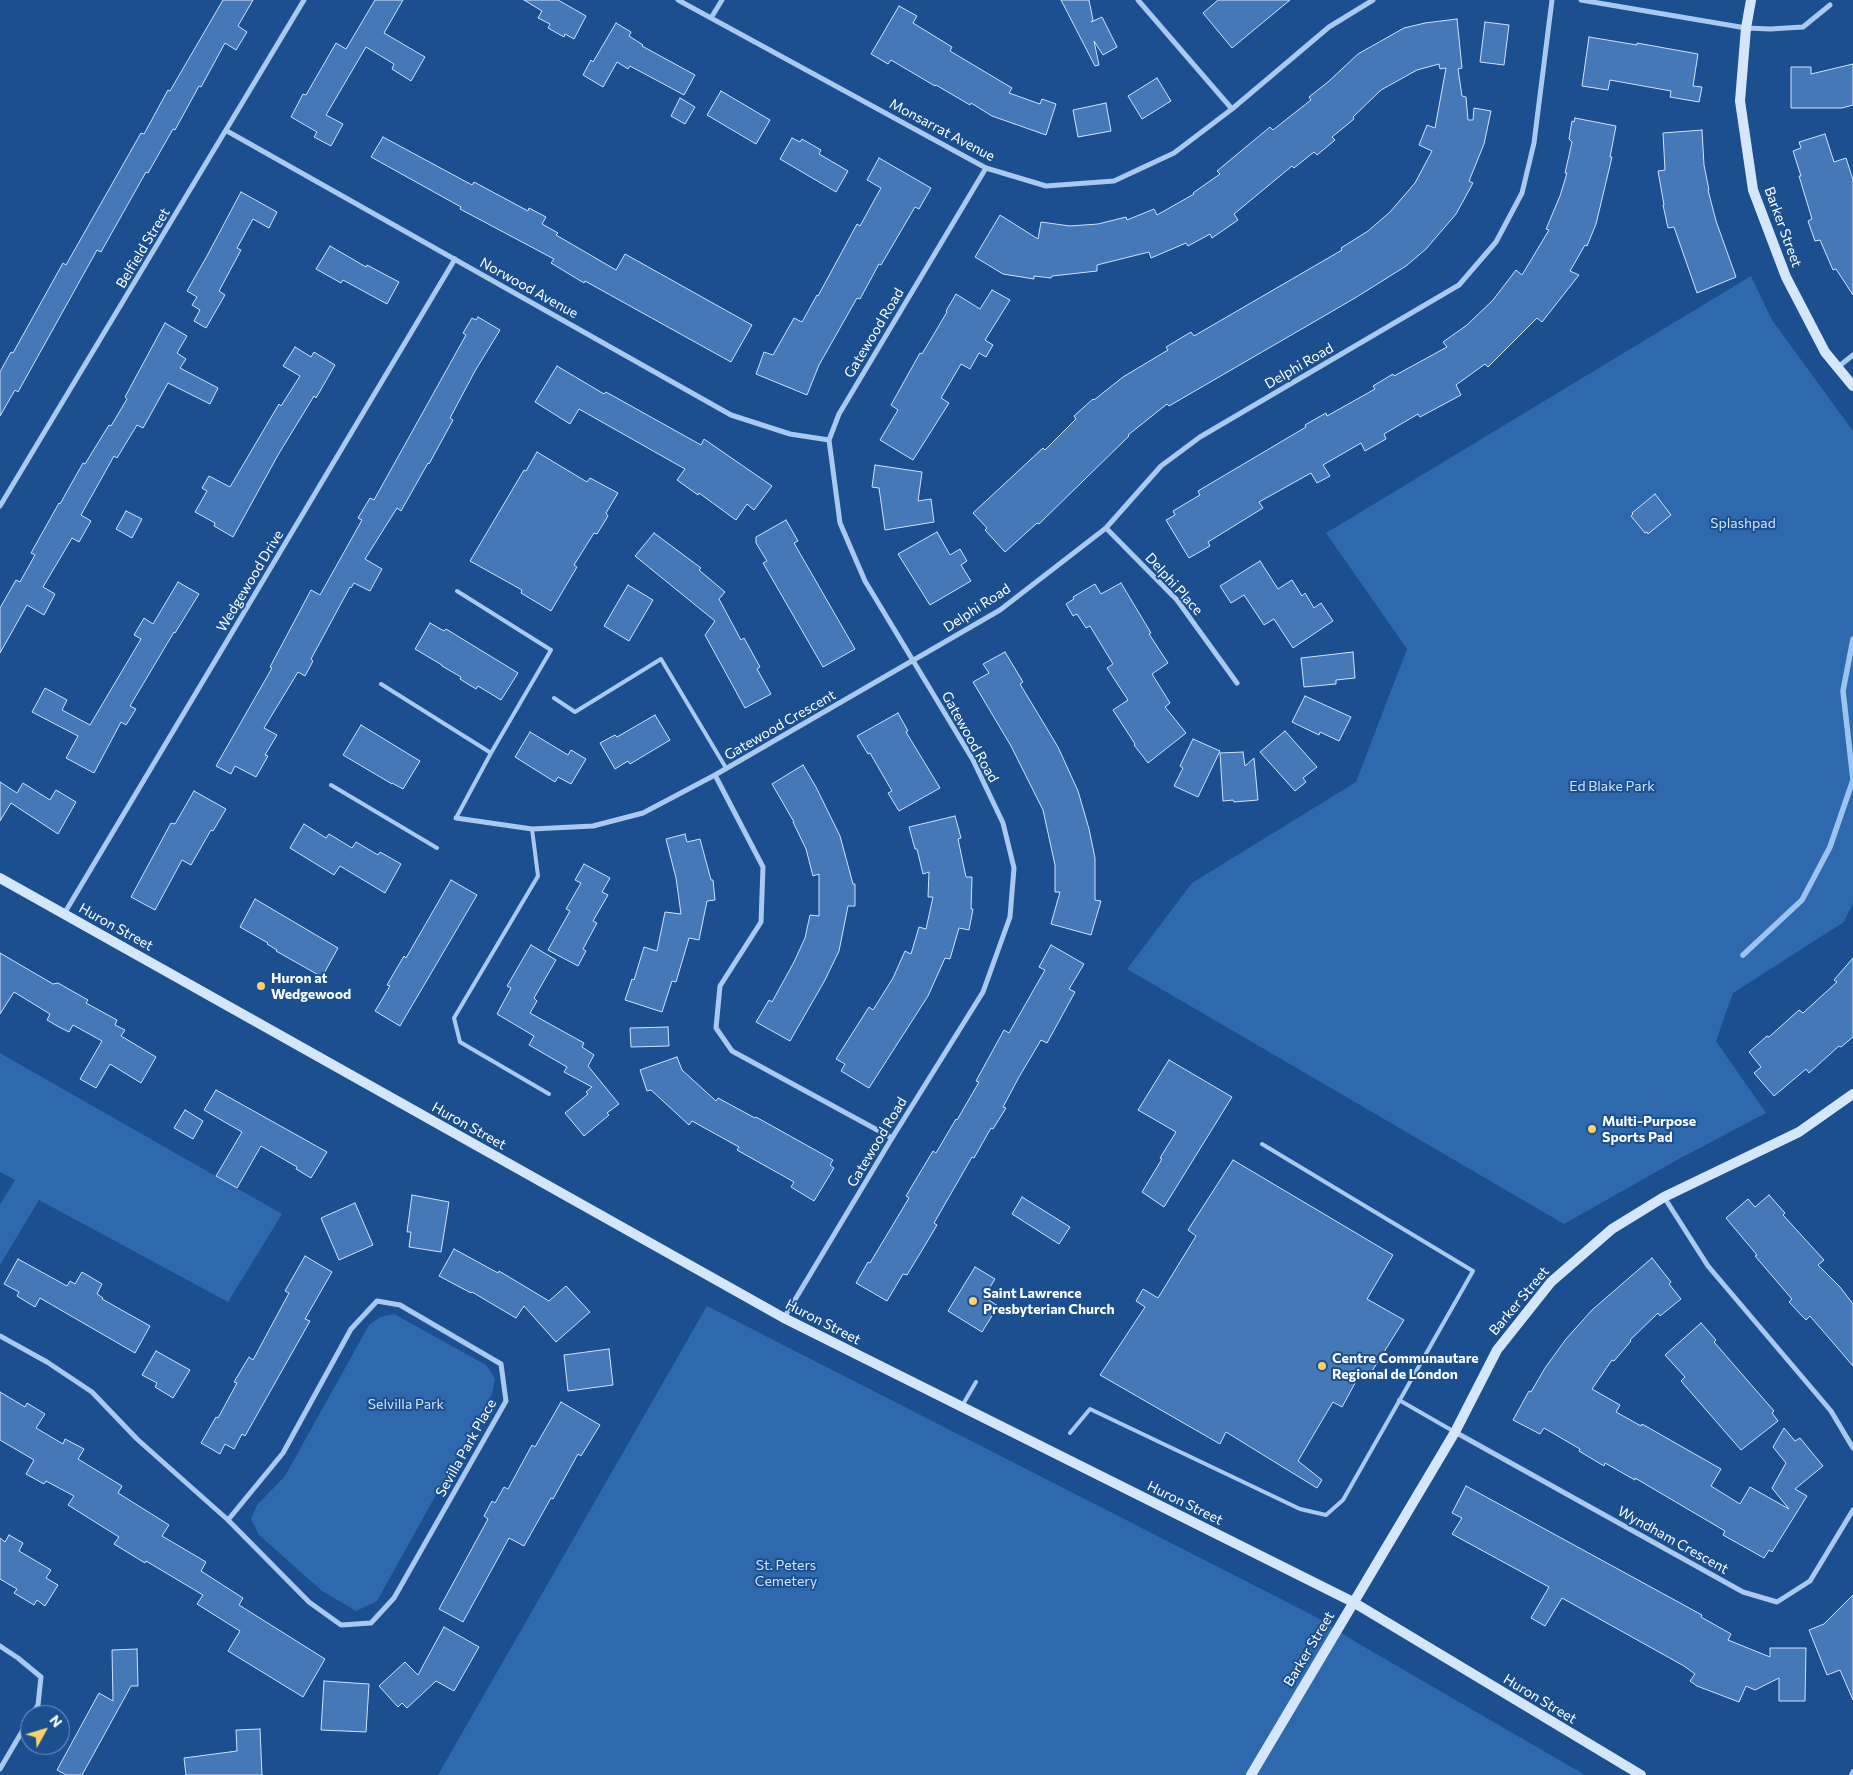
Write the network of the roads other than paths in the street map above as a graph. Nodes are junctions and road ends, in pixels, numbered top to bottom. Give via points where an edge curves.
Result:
1 (304, 0) edge
2 (678, 0) edge
3 (722, 0) edge
4 (1138, 0) edge
5 (1373, 0) edge
6 (1552, 0) edge
7 (1581, 0) edge
8 (1751, 0) edge
9 (1830, 5) dead end
10 (711, 18) junction
11 (1746, 28) junction
12 (1232, 109) junction
13 (226, 130) junction
14 (986, 168) junction
15 (455, 259) junction
16 (1853, 354) edge
17 (1838, 367) junction
18 (1853, 386) edge
19 (829, 440) junction
20 (0, 506) edge
21 (1106, 528) junction
22 (457, 591) dead end
23 (914, 661) junction
24 (1237, 683) dead end
25 (381, 684) dead end
26 (554, 698) dead end
27 (491, 753) junction
28 (726, 768) junction
29 (715, 775) junction
30 (331, 785) dead end
31 (456, 818) joint
32 (532, 828) junction
33 (437, 848) dead end
34 (0, 878) edge
35 (64, 914) junction
36 (549, 1094) dead end
37 (1853, 1094) edge
38 (892, 1138) junction
39 (1262, 1144) dead end
40 (1664, 1197) junction
41 (784, 1318) junction
42 (0, 1336) edge
43 (976, 1382) dead end
44 (1399, 1400) junction
45 (962, 1407) junction
46 (1455, 1432) junction
47 (1070, 1433) dead end
48 (1853, 1448) edge
49 (1853, 1510) edge
50 (228, 1520) junction
51 (1353, 1602) junction
52 (0, 1646) edge
53 (38, 1705) edge
54 (20, 1735) edge
55 (0, 1769) edge
56 (1853, 1771) edge
57 (1251, 1775) edge
58 (1641, 1775) edge
59 (1850, 1775) edge

1 - 13 street, Belfield Street
2 - 10 street, Monsarrat Avenue
3 - 10 street
4 - 12 street
5 - 12 street, Monsarrat Avenue via 1328,27
6 - 21 street, Delphi Road via 1534,142 1522,193 1496,242 1459,285 1200,437 1161,466
7 - 11 street
8 - 11 main road, Barker Street
9 - 11 street via 1803,27
10 - 14 street, Monsarrat Avenue
11 - 17 main road, Barker Street via 1740,101 1753,190 1786,277 1825,352
12 - 14 street, Monsarrat Avenue via 1174,154 1114,181 1046,186
13 - 15 street, Norwood Avenue
13 - 20 street, Belfield Street
14 - 19 street, Gatewood Road via 839,414
15 - 19 street, Norwood Avenue via 731,415 790,434
15 - 35 street, Wedgewood Drive
16 - 17 street
17 - 18 main road, Barker Street
19 - 23 street, Gatewood Road via 840,523 865,580
21 - 23 street, Delphi Road via 1000,610
21 - 24 street, Delphi Place via 1178,600
22 - 27 lane via 551,650
23 - 28 street, Gatewood Crescent
23 - 38 street, Gatewood Road via 973,760 1003,823 1014,868 1010,917 984,992
25 - 27 lane
26 - 28 lane via 575,712 661,660
27 - 31 lane
28 - 29 street, Gatewood Crescent
29 - 32 street via 643,813 593,826
29 - 38 street, Gatewood Crescent via 763,867 761,922 720,986 716,1028 732,1051
30 - 33 lane
31 - 32 street
32 - 36 lane via 538,876 454,1018 460,1042
34 - 35 main road, Huron Street
35 - 41 main road, Huron Street
37 - 40 main road, Barker Street via 1799,1132
38 - 41 street, Gatewood Road
39 - 44 lane via 1473,1271
40 - 46 main road, Barker Street via 1612,1229 1551,1282 1497,1350
40 - 48 street via 1708,1266 1831,1411
41 - 45 main road, Huron Street
42 - 50 street, Sevilla Park Place via 48,1362 92,1392 137,1439
43 - 45 lane
44 - 46 lane
44 - 47 lane via 1344,1500 1326,1515 1300,1509 1090,1409
45 - 51 main road, Huron Street
46 - 49 street, Wyndham Crescent via 1743,1592 1777,1602 1810,1582
46 - 51 main road, Barker Street
50 - 50 street, Sevilla Park Place via 310,1602 341,1625 371,1623 394,1598 506,1400 502,1364 400,1305 377,1301 351,1329 283,1453
51 - 57 main road, Barker Street
51 - 58 main road, Huron Street
52 - 53 street via 41,1677
54 - 55 street
56 - 59 lane

